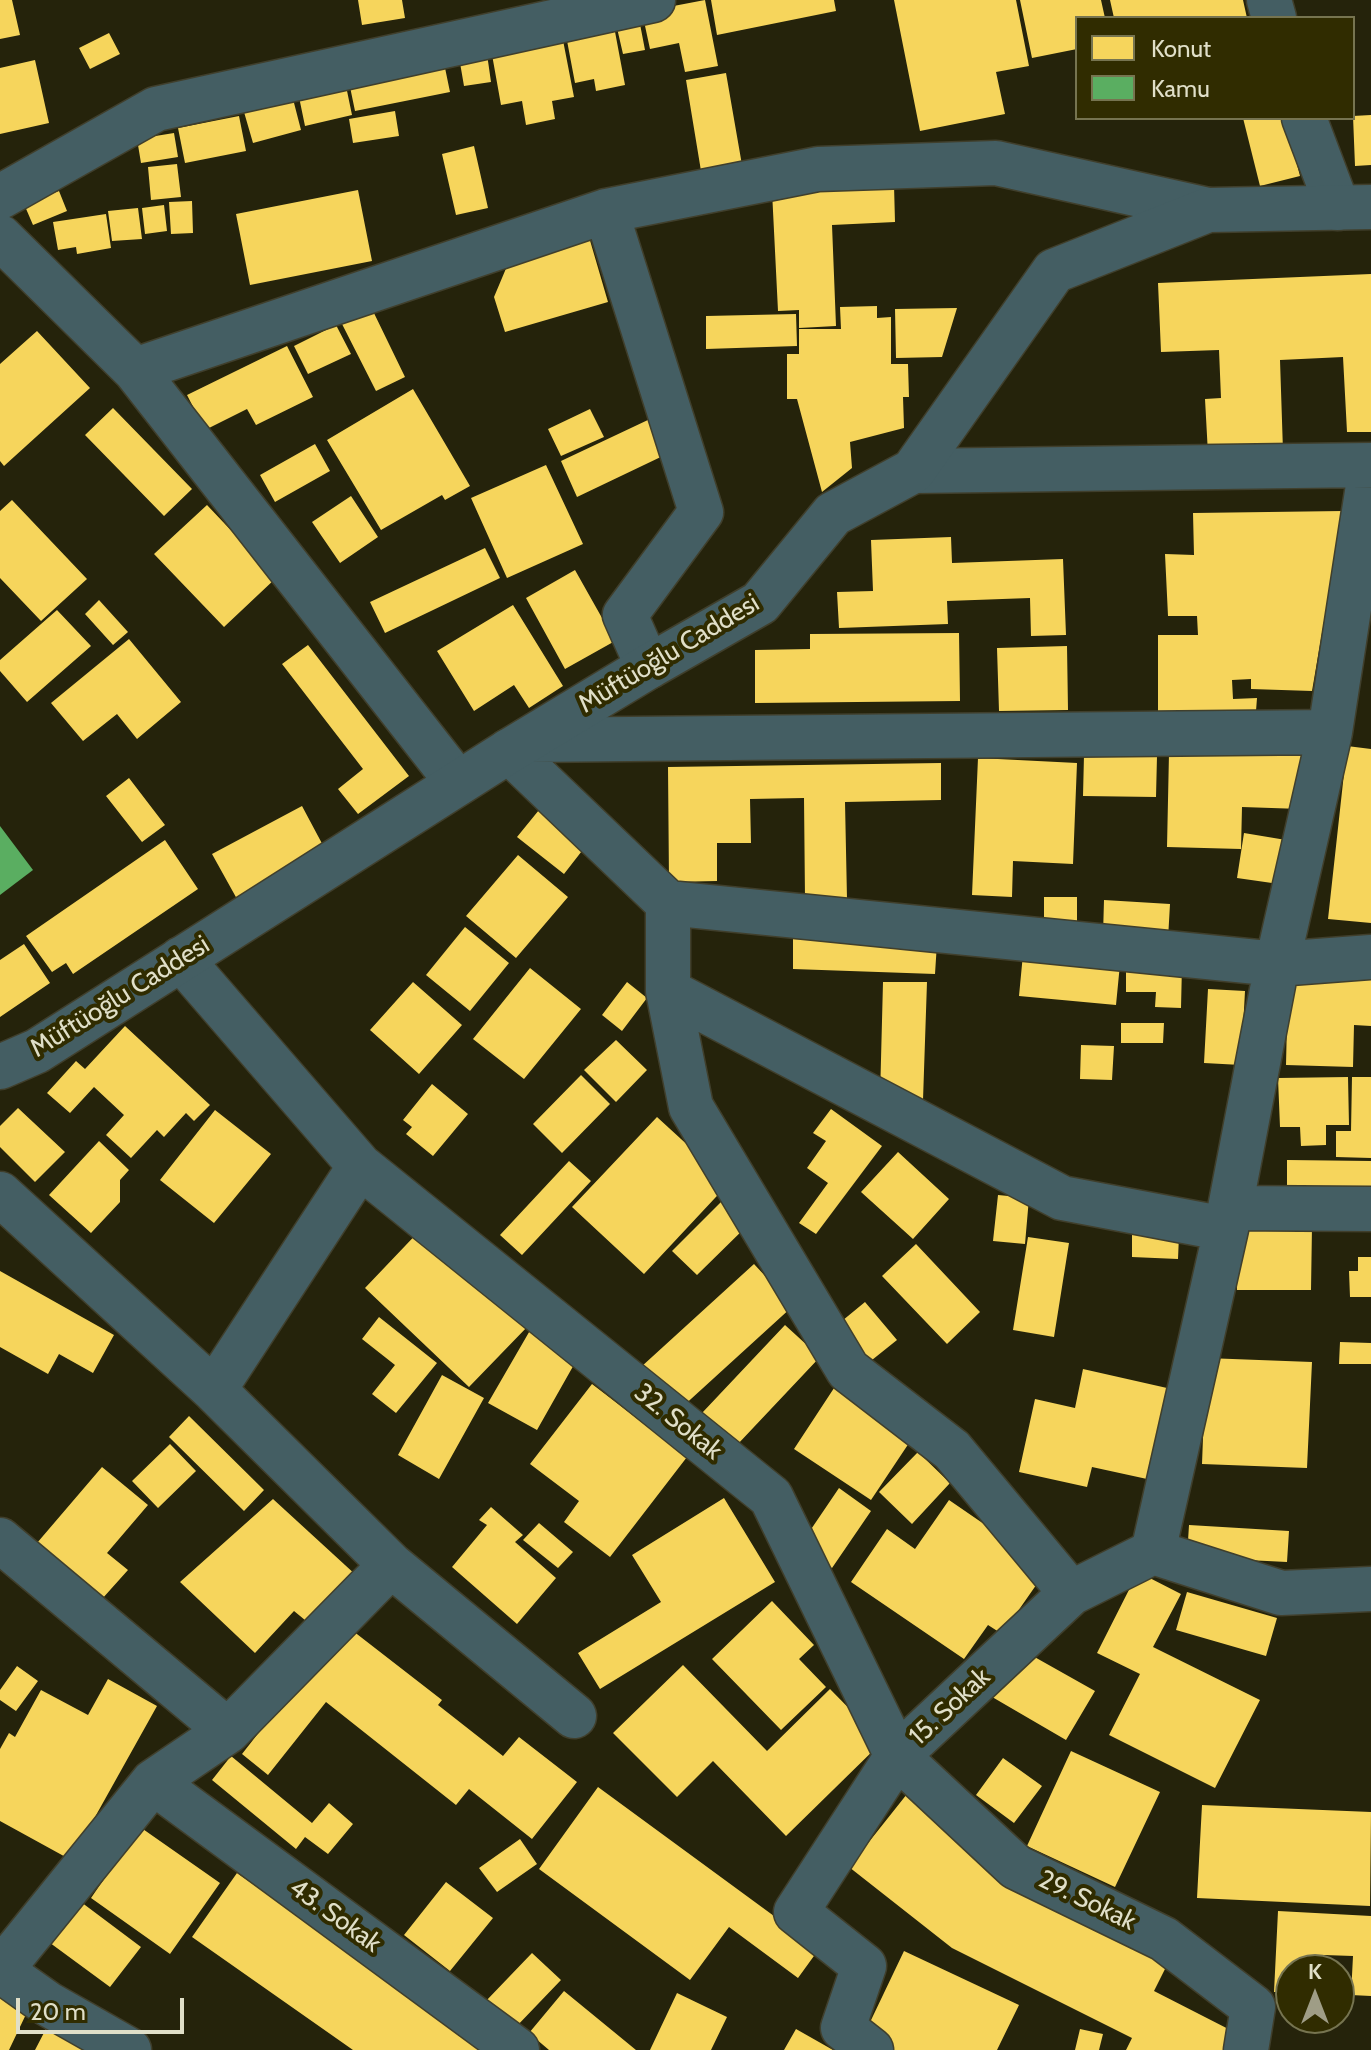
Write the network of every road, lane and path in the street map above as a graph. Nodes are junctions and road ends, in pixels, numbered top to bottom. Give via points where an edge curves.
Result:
1 (653, 0) edge
2 (1305, 120) edge
3 (0, 197) edge
4 (1355, 208) edge
5 (1208, 210) junction
6 (606, 211) junction
7 (0, 237) edge
8 (135, 370) junction
9 (1371, 465) edge
10 (913, 471) junction
11 (648, 667) junction
12 (1330, 732) junction
13 (518, 745) junction
14 (458, 783) junction
15 (668, 903) junction
16 (1371, 957) edge
17 (181, 959) junction
18 (1277, 964) junction
19 (668, 991) junction
20 (0, 1067) edge
21 (360, 1166) junction
22 (0, 1194) edge
23 (1371, 1209) edge
24 (1228, 1218) junction
25 (214, 1390) junction
26 (0, 1540) edge
27 (1153, 1552) junction
28 (391, 1565) junction
29 (1371, 1589) edge
30 (1071, 1593) junction
31 (574, 1716) dead end
32 (228, 1731) junction
33 (897, 1756) junction
34 (153, 1782) junction
35 (0, 1970) edge
36 (129, 2050) edge
37 (517, 2050) edge
38 (871, 2050) edge
39 (1246, 2050) edge

1 - 3 street via 156,109
2 - 4 street
4 - 5 street, Müftüoğlu Caddesi
5 - 6 street via 996,163 818,169
5 - 10 street, Müftüoğlu Caddesi via 1054,271
6 - 8 street
6 - 11 street via 701,512 625,615
7 - 8 street
8 - 14 street
9 - 10 street
9 - 12 street
10 - 11 street, Müftüoğlu Caddesi via 833,514 760,603
11 - 13 street, Müftüoğlu Caddesi
12 - 13 street
12 - 18 street
13 - 14 street, Müftüoğlu Caddesi
13 - 15 street
14 - 17 street, Müftüoğlu Caddesi
15 - 18 street
15 - 19 street
16 - 18 street
17 - 20 street, Müftüoğlu Caddesi via 37,1051
17 - 21 street, 32. Sokak
18 - 24 street
19 - 24 street via 1062,1198
19 - 30 street via 691,1107 848,1370 952,1450
21 - 25 street
21 - 33 street, 32. Sokak via 771,1497
22 - 25 street
23 - 24 street
24 - 27 street
25 - 28 street
26 - 32 street
27 - 29 street via 1281,1593
27 - 30 street, 15. Sokak
28 - 31 street
28 - 32 street
30 - 33 street, 15. Sokak
32 - 34 street
33 - 38 street, 15. Sokak via 796,1912 864,1966 843,2028
33 - 39 street, 29. Sokak via 1016,1867 1164,1939 1253,2007
34 - 35 street
34 - 37 street, 43. Sokak
35 - 36 street

